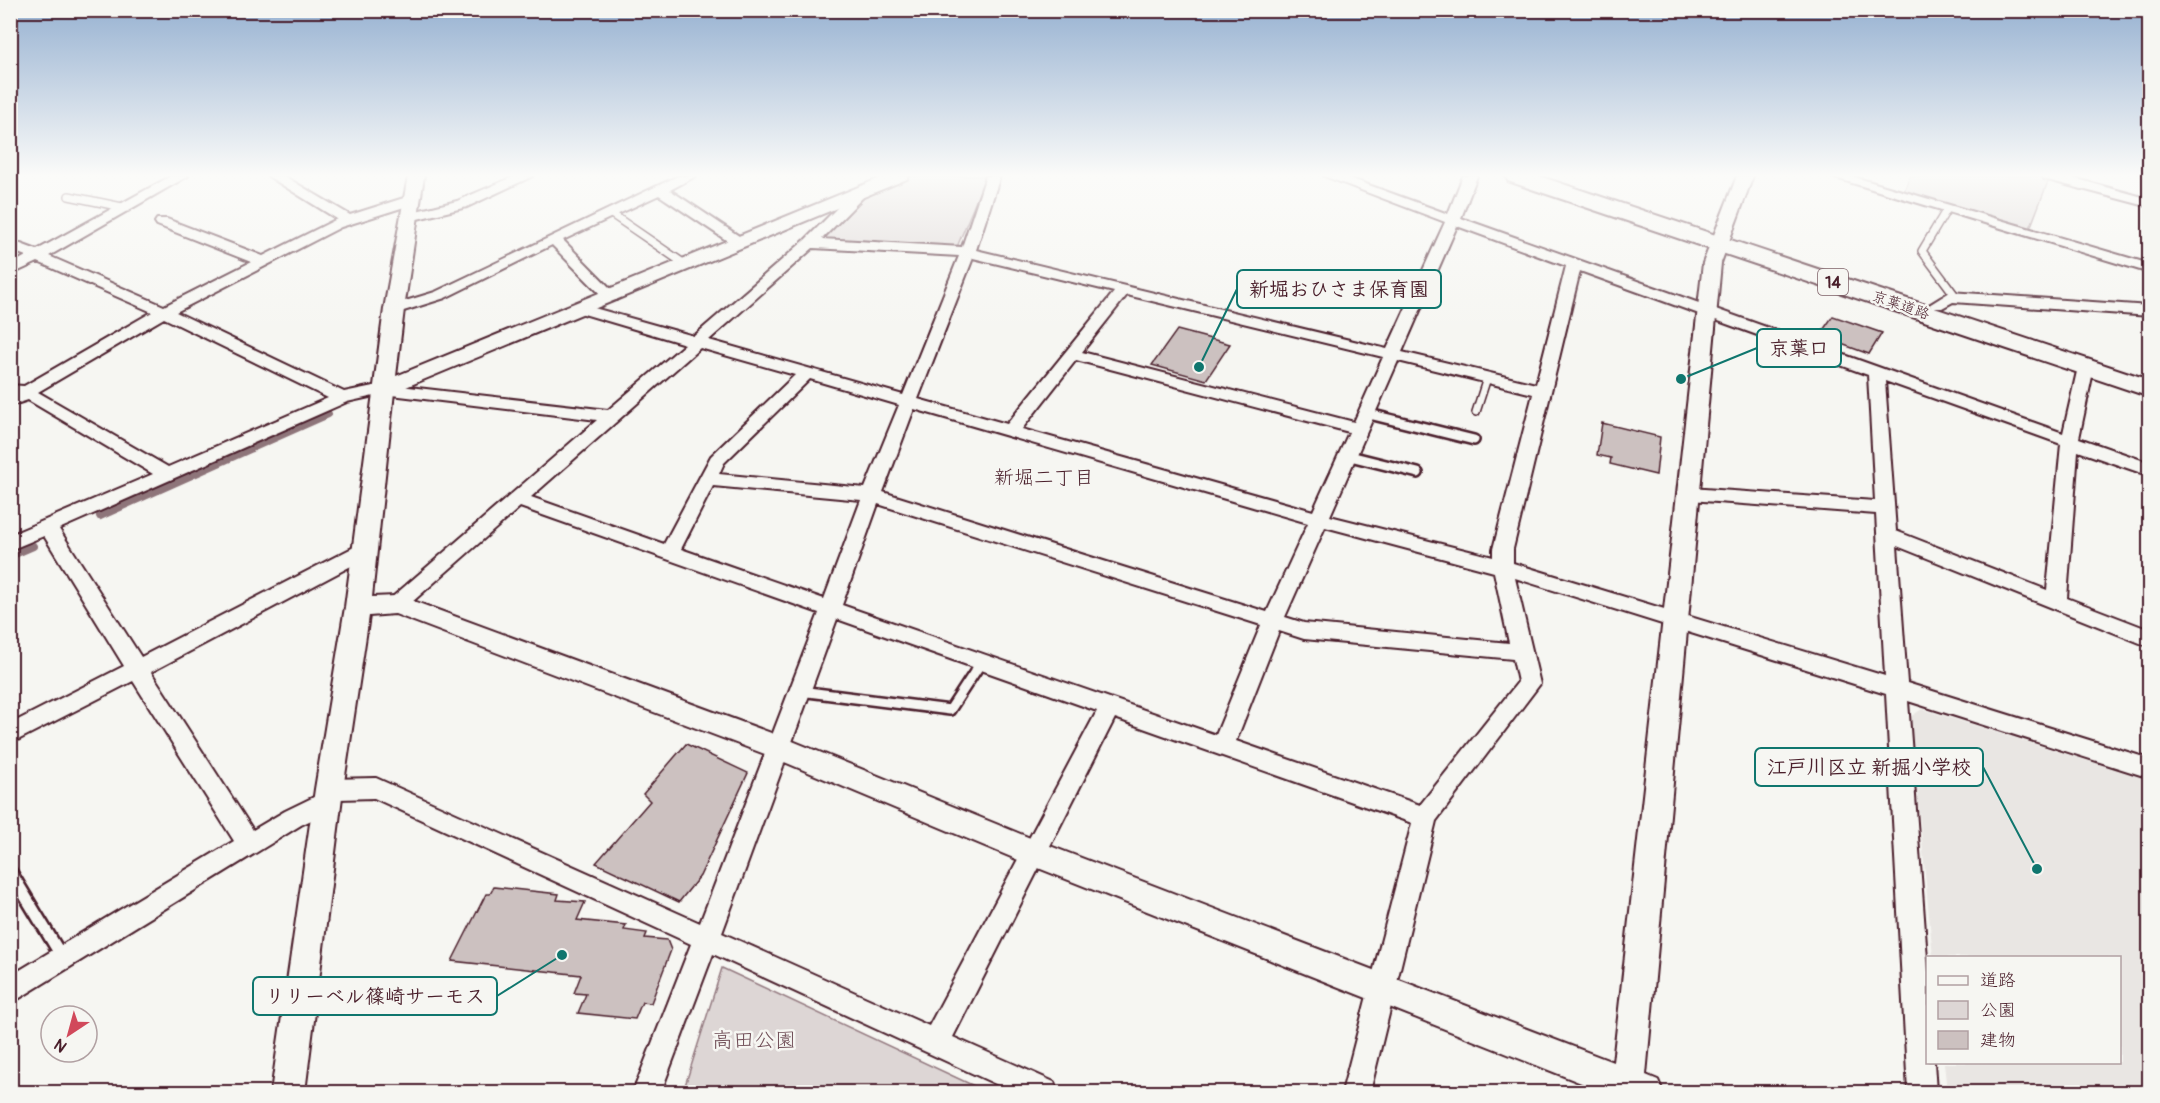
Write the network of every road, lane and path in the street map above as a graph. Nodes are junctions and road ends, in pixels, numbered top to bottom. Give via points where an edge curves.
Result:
1 (91, 227) edge
2 (176, 227) edge
3 (333, 227) edge
4 (407, 227) edge
5 (579, 227) edge
6 (631, 227) edge
7 (717, 227) edge
8 (778, 227) edge
9 (826, 227) edge
10 (976, 227) edge
11 (1450, 227) edge
12 (1474, 227) edge
13 (1685, 227) edge
14 (1691, 227) edge
15 (1724, 227) edge
16 (1936, 227) edge
17 (2010, 227) edge
18 (1720, 238) junction
19 (554, 239) junction
20 (740, 243) junction
21 (810, 243) junction
22 (10, 244) edge
23 (968, 252) junction
24 (38, 256) junction
25 (263, 261) junction
26 (1574, 264) junction
27 (686, 266) junction
28 (2150, 269) edge
29 (10, 271) edge
30 (1123, 290) junction
31 (611, 297) junction
32 (1947, 301) junction
33 (394, 309) junction
34 (582, 309) junction
35 (2150, 311) edge
36 (164, 312) junction
37 (1708, 312) junction
38 (696, 341) junction
39 (1072, 354) junction
40 (1391, 355) junction
41 (2086, 367) junction
42 (1876, 372) junction
43 (806, 374) junction
44 (2150, 376) edge
45 (1486, 378) junction
46 (2150, 388) edge
47 (383, 389) junction
48 (1542, 392) junction
49 (16, 394) edge
50 (342, 398) junction
51 (908, 403) junction
52 (1476, 412) dead end
53 (611, 416) junction
54 (1362, 421) junction
55 (1010, 432) junction
56 (1474, 440) dead end
57 (2070, 441) junction
58 (1346, 455) junction
59 (2150, 470) edge
60 (1418, 473) dead end
61 (167, 474) junction
62 (707, 479) junction
63 (1690, 494) junction
64 (872, 495) junction
65 (516, 499) junction
66 (1885, 508) junction
67 (1318, 519) junction
68 (47, 526) junction
69 (1887, 536) junction
70 (10, 543) edge
71 (363, 551) junction
72 (670, 551) junction
73 (1503, 567) junction
74 (2056, 603) junction
75 (396, 605) junction
76 (358, 607) junction
77 (832, 608) junction
78 (1677, 619) junction
79 (1273, 621) junction
80 (2150, 639) edge
81 (1523, 652) junction
82 (982, 661) junction
83 (137, 669) junction
84 (1896, 690) junction
85 (800, 691) junction
86 (1110, 707) junction
87 (10, 735) edge
88 (1223, 746) junction
89 (780, 748) junction
90 (2150, 770) edge
91 (329, 795) junction
92 (1425, 817) junction
93 (249, 845) junction
94 (1034, 853) junction
95 (10, 871) edge
96 (705, 938) junction
97 (63, 959) junction
98 (1382, 987) junction
99 (10, 991) edge
100 (935, 1043) junction
101 (1008, 1085) edge
102 (1634, 1090) edge
103 (288, 1092) edge
104 (647, 1092) edge
105 (1044, 1092) edge
106 (1356, 1092) edge
107 (1922, 1092) edge

1 - 24 street
2 - 25 street
3 - 25 street
4 - 33 street
5 - 19 street
6 - 27 lane
7 - 20 street
8 - 20 street
9 - 21 street
10 - 23 street
11 - 40 street
12 - 26 street
13 - 18 highway, 京葉道路 / 14
14 - 18 highway, 京葉道路 / 14
15 - 18 street
16 - 32 lane via 1922,250
17 - 28 street
18 - 32 highway, 京葉道路 / 14
18 - 37 street via 1712,263
18 - 41 highway, 京葉道路 / 14
19 - 31 street
19 - 33 street via 440,295
20 - 27 street
21 - 23 street
21 - 38 street
22 - 24 street
23 - 30 street
23 - 51 street
24 - 29 street
24 - 36 street
25 - 36 street
26 - 37 street
26 - 48 street
27 - 31 street
30 - 39 street
30 - 40 street
31 - 34 street
32 - 35 street
32 - 44 highway, 京葉道路 / 14
33 - 47 street
34 - 38 street
34 - 47 street
36 - 49 street
36 - 50 street
37 - 42 street
37 - 63 street
38 - 43 street
38 - 53 street
39 - 54 street
39 - 55 street
40 - 45 street
40 - 54 street
41 - 46 highway, 京葉道路 / 14
41 - 57 street
42 - 57 street
42 - 66 street
43 - 51 street
43 - 62 street via 717,460
45 - 48 street
45 - 52 lane
47 - 50 street
47 - 53 street
47 - 71 street
48 - 73 street via 1503,549
49 - 61 street
50 - 61 street
51 - 55 street
51 - 64 street
53 - 65 street
54 - 56 lane
54 - 58 street
55 - 67 street
57 - 59 street
57 - 74 street
58 - 60 lane
58 - 67 street
61 - 68 street
62 - 64 street
62 - 72 street
63 - 66 street
63 - 78 street
64 - 77 street
64 - 79 street
65 - 72 street
65 - 75 street
66 - 69 street
67 - 73 street
67 - 79 street
68 - 70 street
68 - 83 street
69 - 74 street
69 - 84 street
71 - 76 street
71 - 83 street
72 - 77 street
73 - 78 street
73 - 81 street
74 - 80 street
75 - 76 street
75 - 89 street
76 - 91 street
77 - 82 street
77 - 85 street
78 - 84 street
78 - 102 street
79 - 81 street via 1304,631
79 - 88 street
81 - 92 street via 1529,684
82 - 85 lane via 950,710
82 - 86 street
83 - 87 street
83 - 93 street
84 - 90 street
84 - 107 street
85 - 89 street
86 - 88 street
86 - 94 street
88 - 92 street
89 - 94 street
89 - 96 street
91 - 93 street
91 - 96 street via 376,788
91 - 103 street
92 - 98 street
93 - 97 street
94 - 98 street
94 - 100 street
95 - 97 lane
96 - 100 street
96 - 104 street
97 - 99 street
98 - 102 street
98 - 106 street
100 - 101 street
101 - 105 street

